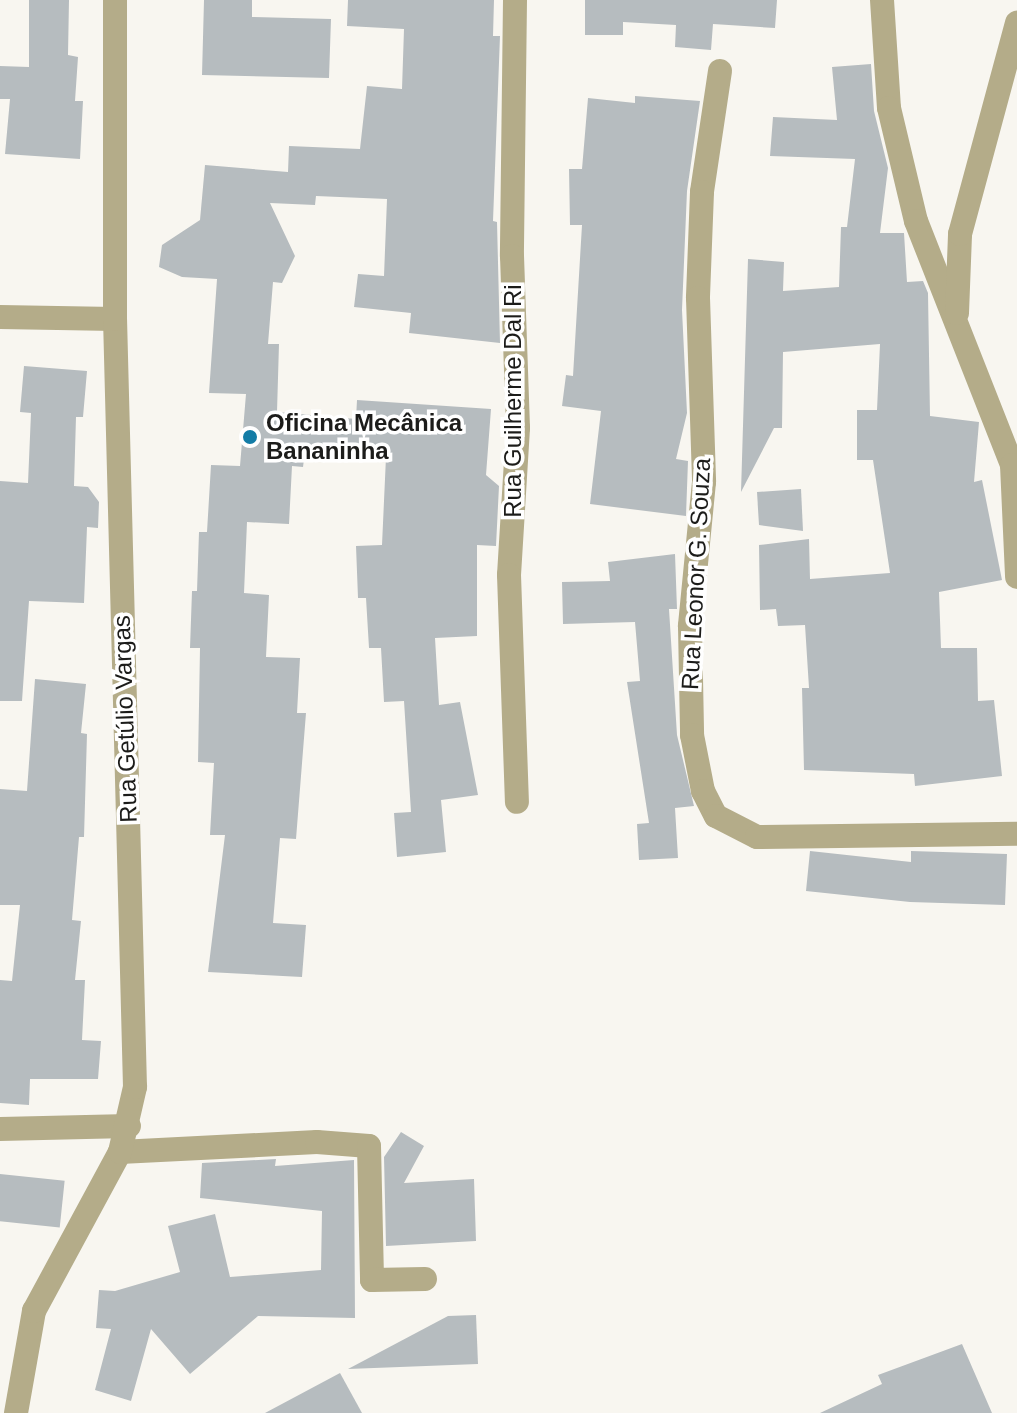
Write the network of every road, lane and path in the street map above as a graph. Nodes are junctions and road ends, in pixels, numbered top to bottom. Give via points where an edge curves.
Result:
1 (115, 0) edge
2 (515, 0) edge
3 (882, 0) edge
4 (1017, 23) edge
5 (720, 71) dead end
6 (0, 317) edge
7 (115, 319) junction
8 (956, 321) junction
9 (1014, 465) edge
10 (1017, 577) edge
11 (517, 802) dead end
12 (1017, 834) edge
13 (129, 1126) junction
14 (0, 1129) edge
15 (120, 1152) junction
16 (425, 1279) dead end
17 (16, 1413) edge

1 - 7 street, Rua Getúlio Vargas
2 - 11 street, Rua Guilherme Dal Ri via 512,256 518,428 509,575
3 - 8 street via 889,108 916,221
4 - 8 street via 960,234
5 - 12 street, Rua Leonor G. Souza via 702,192 698,298 704,482 690,626 692,735 703,791 716,816 757,837
6 - 7 street
7 - 13 street, Rua Getúlio Vargas via 135,1087
8 - 9 street
9 - 10 street
13 - 14 street
13 - 15 street, Rua Getúlio Vargas
15 - 16 street via 317,1142 369,1146 372,1280
15 - 17 street, Rua Getúlio Vargas via 34,1311

